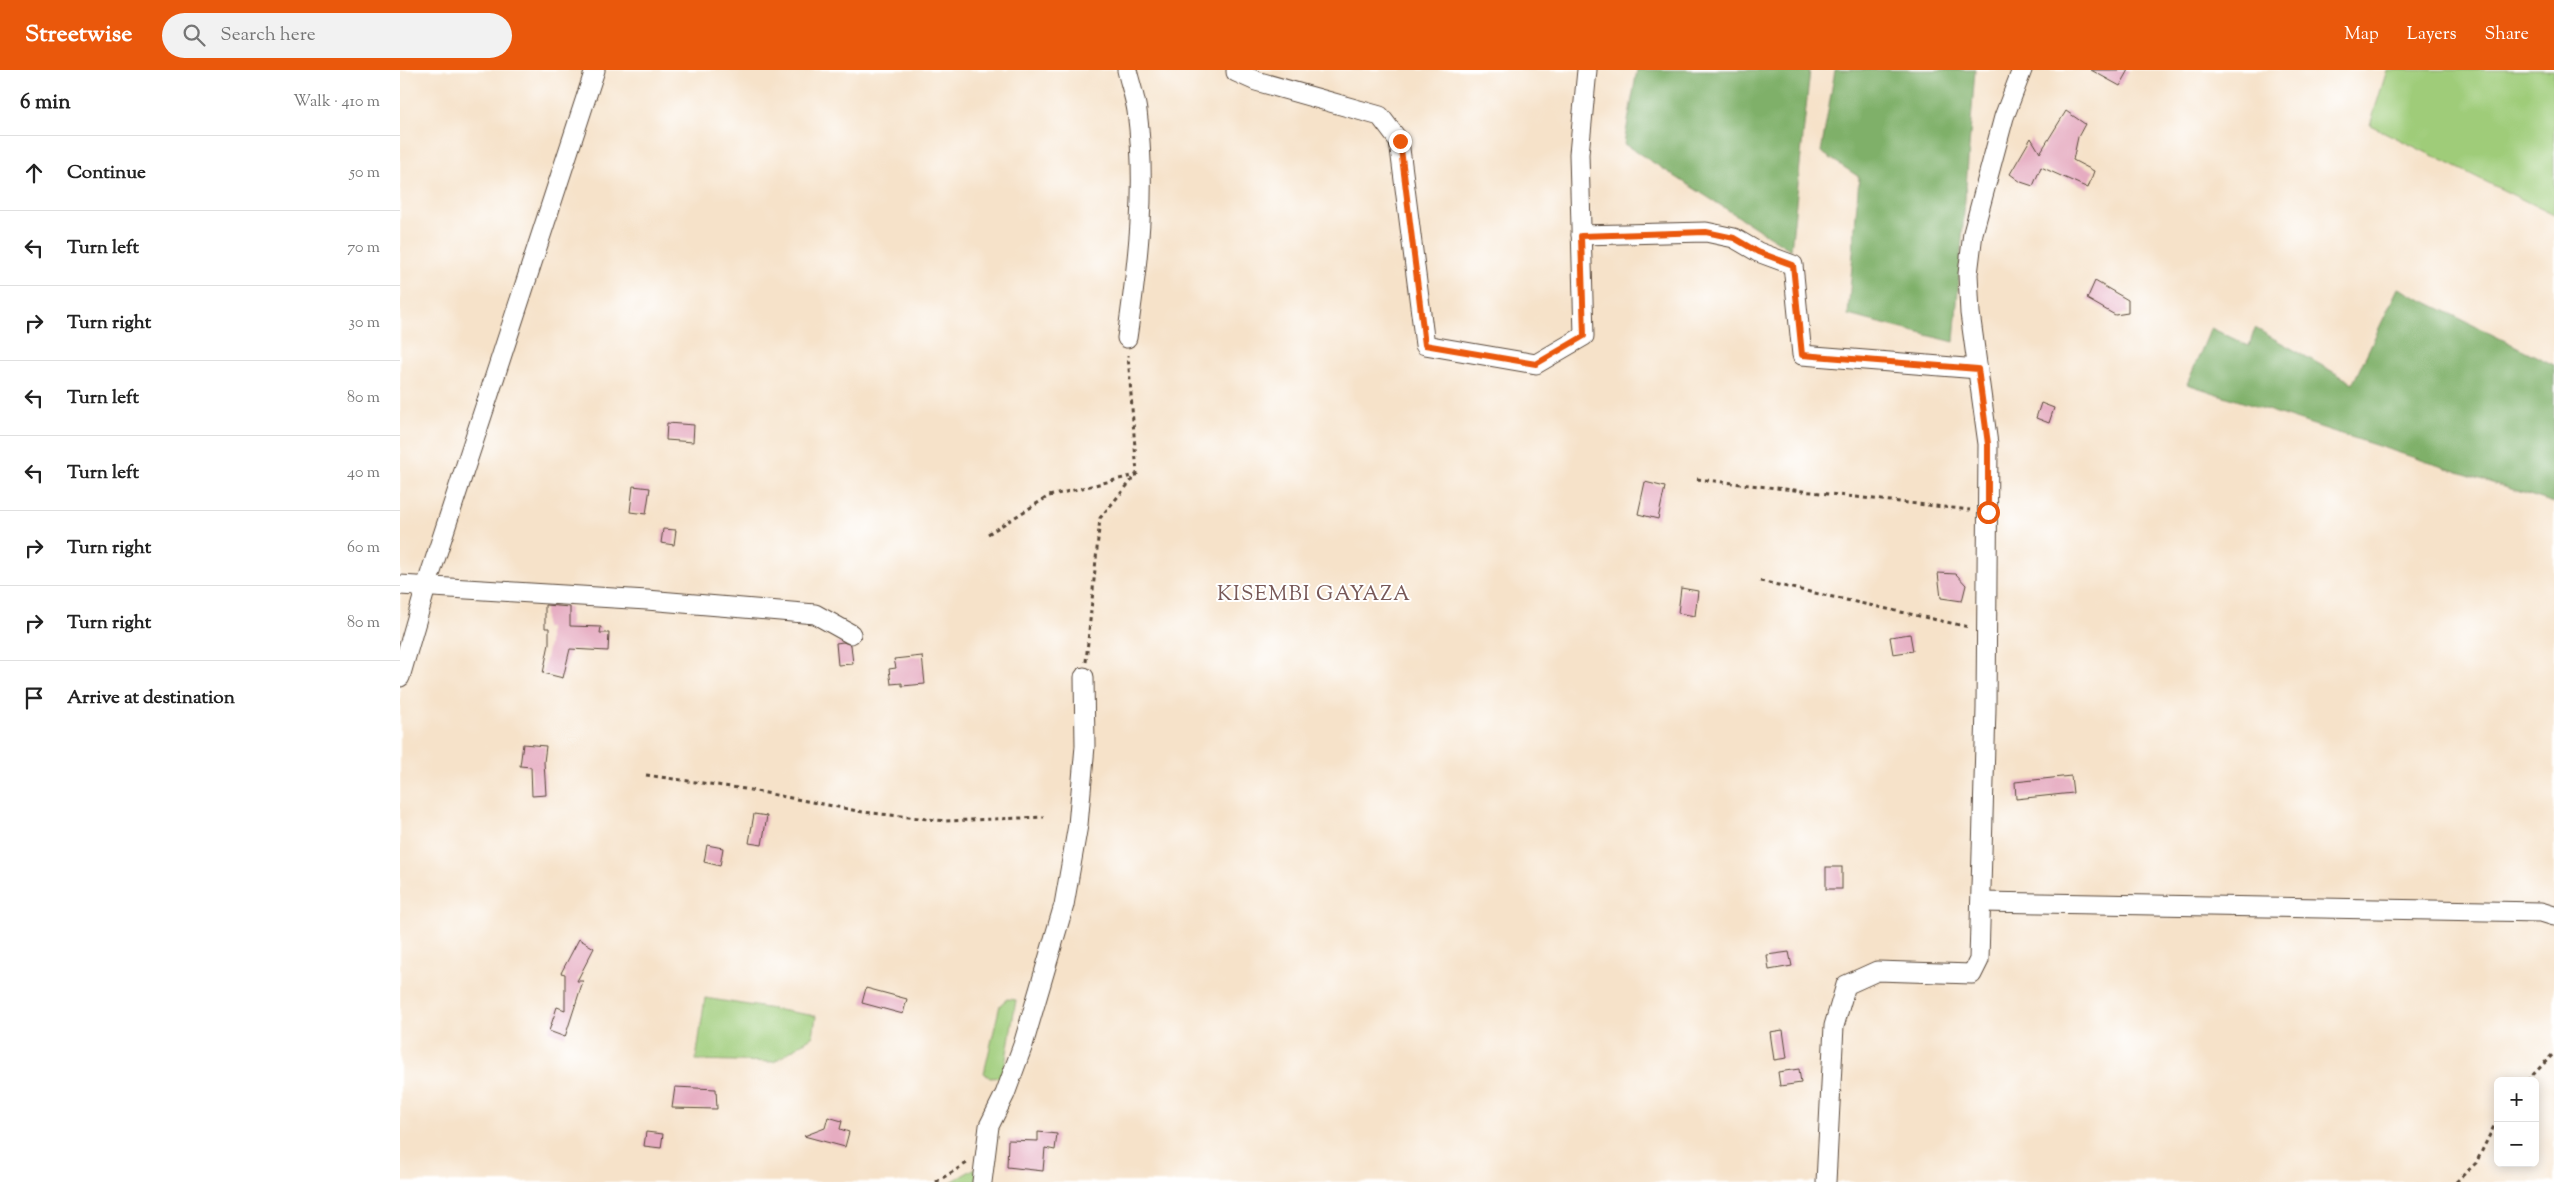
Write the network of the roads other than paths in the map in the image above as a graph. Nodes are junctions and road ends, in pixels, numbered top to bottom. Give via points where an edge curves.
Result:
1 (595, 70) edge
2 (1127, 70) edge
3 (1236, 70) edge
4 (1588, 70) edge
5 (2022, 70) edge
6 (1581, 236) junction
7 (1127, 338) road end
8 (1978, 369) junction
9 (400, 585) edge
10 (426, 587) junction
11 (851, 634) dead end
12 (400, 677) edge
13 (1084, 677) road end
14 (1981, 902) junction
15 (2554, 916) edge
16 (982, 1182) edge
17 (1826, 1182) edge

1 - 10 street
2 - 7 street via 1137,109 1141,176 1141,230
3 - 6 street via 1256,81 1380,116 1400,141 1425,345 1536,364 1584,336
4 - 6 street via 1579,154
5 - 8 street via 2004,117 1973,233 1968,274
6 - 8 street via 1706,232 1734,238 1758,252 1793,265 1802,355
8 - 14 street via 1988,444
9 - 10 street
10 - 11 street via 815,614
10 - 12 street
13 - 16 street via 1084,756 1078,825 1064,904 1023,1045 989,1126
14 - 15 street via 2531,912
14 - 17 street via 1979,960 1972,974 1878,971 1846,985 1834,1026

